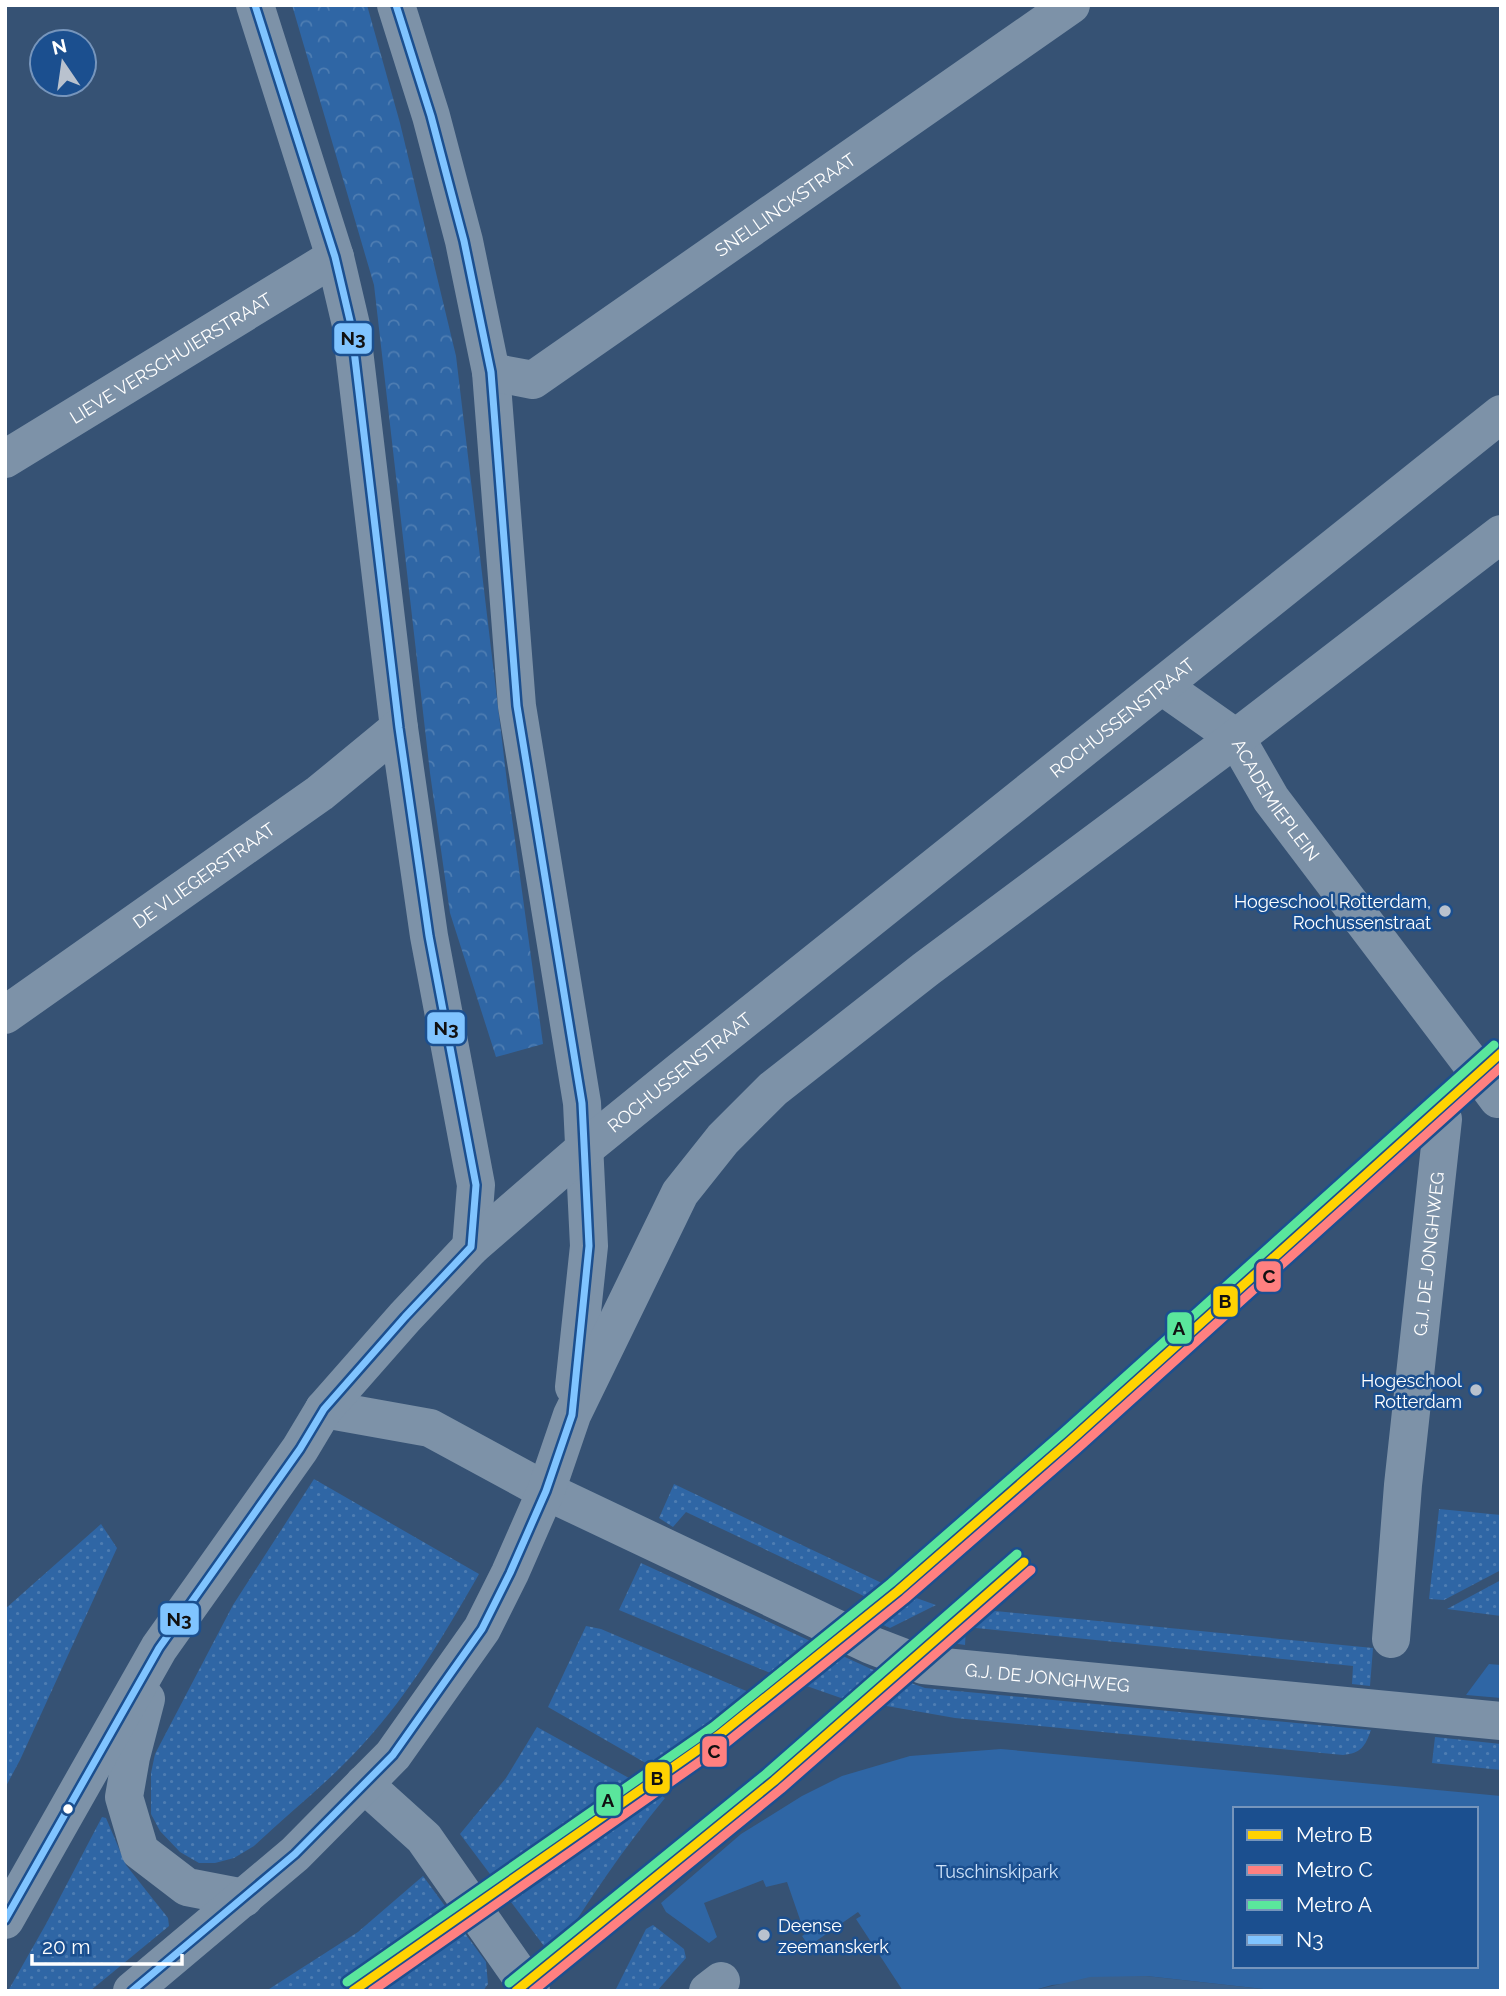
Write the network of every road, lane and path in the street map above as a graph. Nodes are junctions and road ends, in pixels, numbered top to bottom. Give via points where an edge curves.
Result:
1 (255, 5) edge
2 (396, 5) edge
3 (1070, 5) edge
4 (335, 257) junction
5 (491, 372) junction
6 (1501, 414) edge
7 (5, 459) edge
8 (1501, 534) edge
9 (1162, 686) junction
10 (399, 728) junction
11 (1236, 738) junction
12 (5, 1015) edge
13 (1501, 1097) edge
14 (1443, 1119) dead end
15 (584, 1149) junction
16 (471, 1247) junction
17 (324, 1409) junction
18 (572, 1415) junction
19 (546, 1491) junction
20 (1391, 1639) dead end
21 (159, 1648) junction
22 (1501, 1721) edge
23 (364, 1784) junction
24 (244, 1898) junction
25 (5, 1920) edge
26 (132, 1991) edge
27 (531, 1991) edge

1 - 4 street
2 - 5 street via 464,241
3 - 5 street, SNELLINCKSTRAAT via 533,380
4 - 7 street, LIEVE VERSCHUIERSTRAAT
4 - 10 street via 351,325
5 - 15 street via 517,706 582,1103
6 - 9 street, ROCHUSSENSTRAAT
8 - 11 street
9 - 11 street, ACADEMIEPLEIN
9 - 15 street, ROCHUSSENSTRAAT
10 - 12 street, DE VLIEGERSTRAAT via 320,793
10 - 16 street via 429,936 476,1185
11 - 13 street, ACADEMIEPLEIN via 1270,799
11 - 18 street via 926,969 773,1089 723,1139 680,1193
14 - 20 street, G.J. DE JONGHWEG
15 - 16 street, ROCHUSSENSTRAAT
15 - 18 street via 589,1246
16 - 17 street, ROCHUSSENSTRAAT
17 - 19 street, G.J. DE JONGHWEG via 430,1428
17 - 21 street, ROCHUSSENSTRAAT
18 - 19 street
19 - 22 street, G.J. DE JONGHWEG via 871,1645 923,1665
19 - 23 street via 482,1629 393,1755
21 - 24 street via 124,1797 140,1851 187,1887
21 - 25 street, ROCHUSSENSTRAAT
23 - 24 street
23 - 27 street via 424,1838
24 - 26 street

